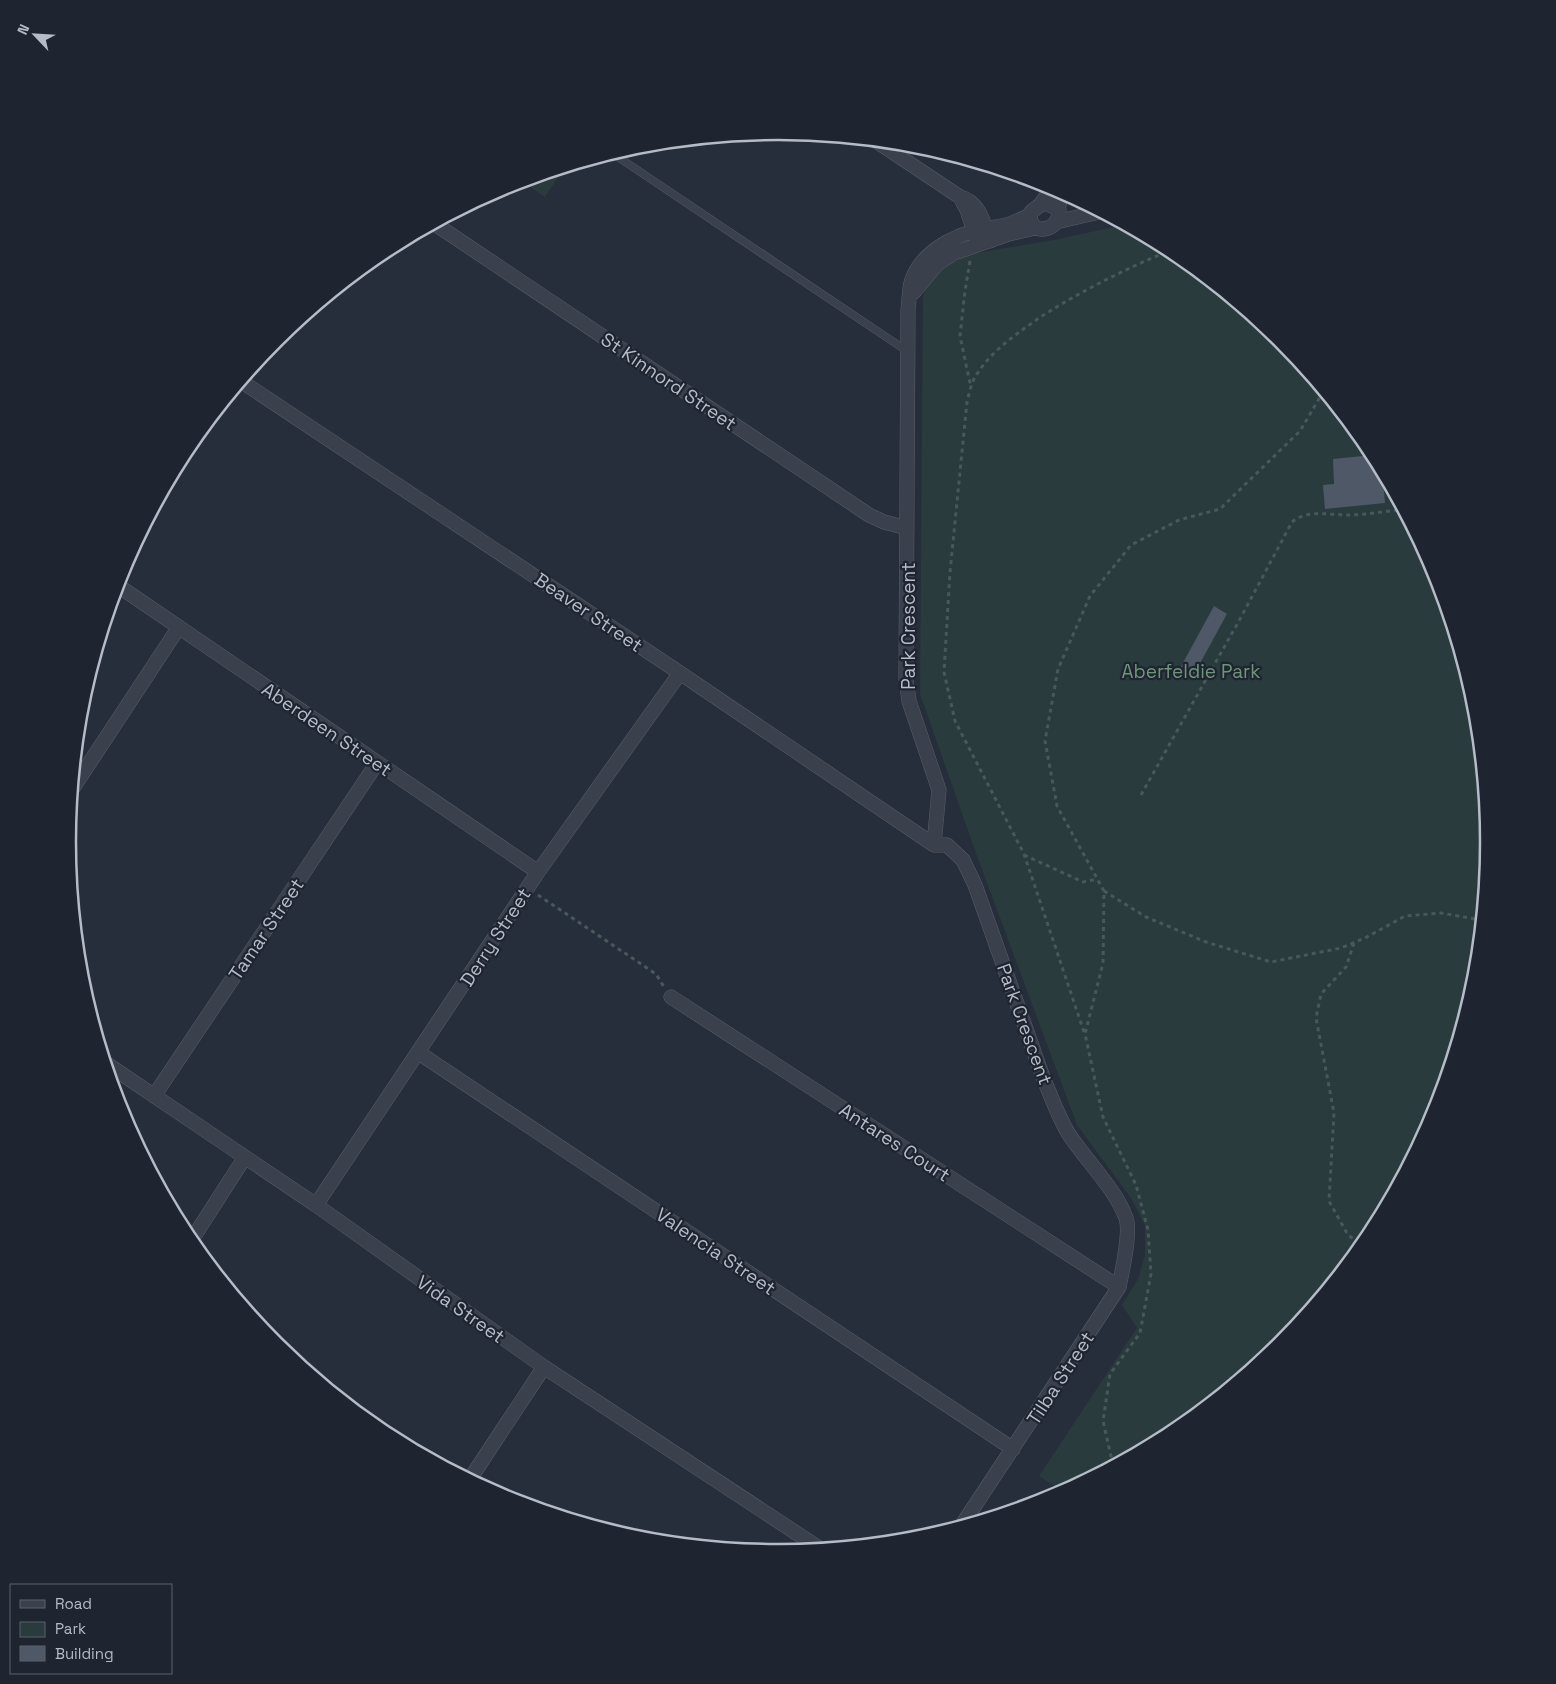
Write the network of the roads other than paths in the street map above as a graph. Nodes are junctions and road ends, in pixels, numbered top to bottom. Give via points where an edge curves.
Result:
1 (888, 149) edge
2 (620, 159) edge
3 (1048, 195) edge
4 (1060, 200) edge
5 (1087, 213) edge
6 (1058, 214) junction
7 (1035, 216) junction
8 (440, 227) edge
9 (979, 239) junction
10 (907, 351) junction
11 (246, 384) edge
12 (907, 528) junction
13 (123, 589) edge
14 (179, 628) junction
15 (680, 673) junction
16 (377, 763) junction
17 (80, 778) edge
18 (934, 845) junction
19 (538, 872) junction
20 (671, 997) road end
21 (419, 1052) junction
22 (113, 1069) edge
23 (154, 1096) junction
24 (245, 1157) junction
25 (316, 1205) junction
26 (1127, 1220) joint
27 (196, 1233) edge
28 (1119, 1287) junction
29 (544, 1367) junction
30 (1013, 1449) junction
31 (474, 1474) edge
32 (967, 1518) edge
33 (811, 1543) edge

1 - 9 street via 975,206 980,214
2 - 10 lane
3 - 7 street
4 - 6 street
5 - 6 street
6 - 7 street via 1048,204
6 - 7 street, Park Crescent via 1047,228
7 - 9 street, Park Crescent
8 - 12 street, St Kinnord Street via 869,515
9 - 10 street, Park Crescent via 958,237 934,251 917,270 911,283
10 - 12 street, Park Crescent
11 - 15 street, Beaver Street
12 - 18 street, Park Crescent via 906,679 911,708 940,790
13 - 14 street, Aberdeen Street
14 - 16 street, Aberdeen Street
14 - 17 street
15 - 18 street, Beaver Street
15 - 19 street, Derry Street
16 - 19 street, Aberdeen Street
16 - 23 street, Tamar Street
18 - 26 street, Park Crescent via 947,845 963,860 1055,1106 1069,1134 1117,1200
19 - 21 street, Derry Street
20 - 28 street, Antares Court
21 - 25 street, Derry Street
21 - 30 street, Valencia Street
22 - 23 street, Vida Street
23 - 24 street, Vida Street
24 - 25 street, Vida Street
24 - 27 street
25 - 29 street, Vida Street
26 - 28 street, Tilba Street
28 - 30 street, Tilba Street
29 - 31 street
29 - 33 street, Vida Street
30 - 32 street, Tilba Street

